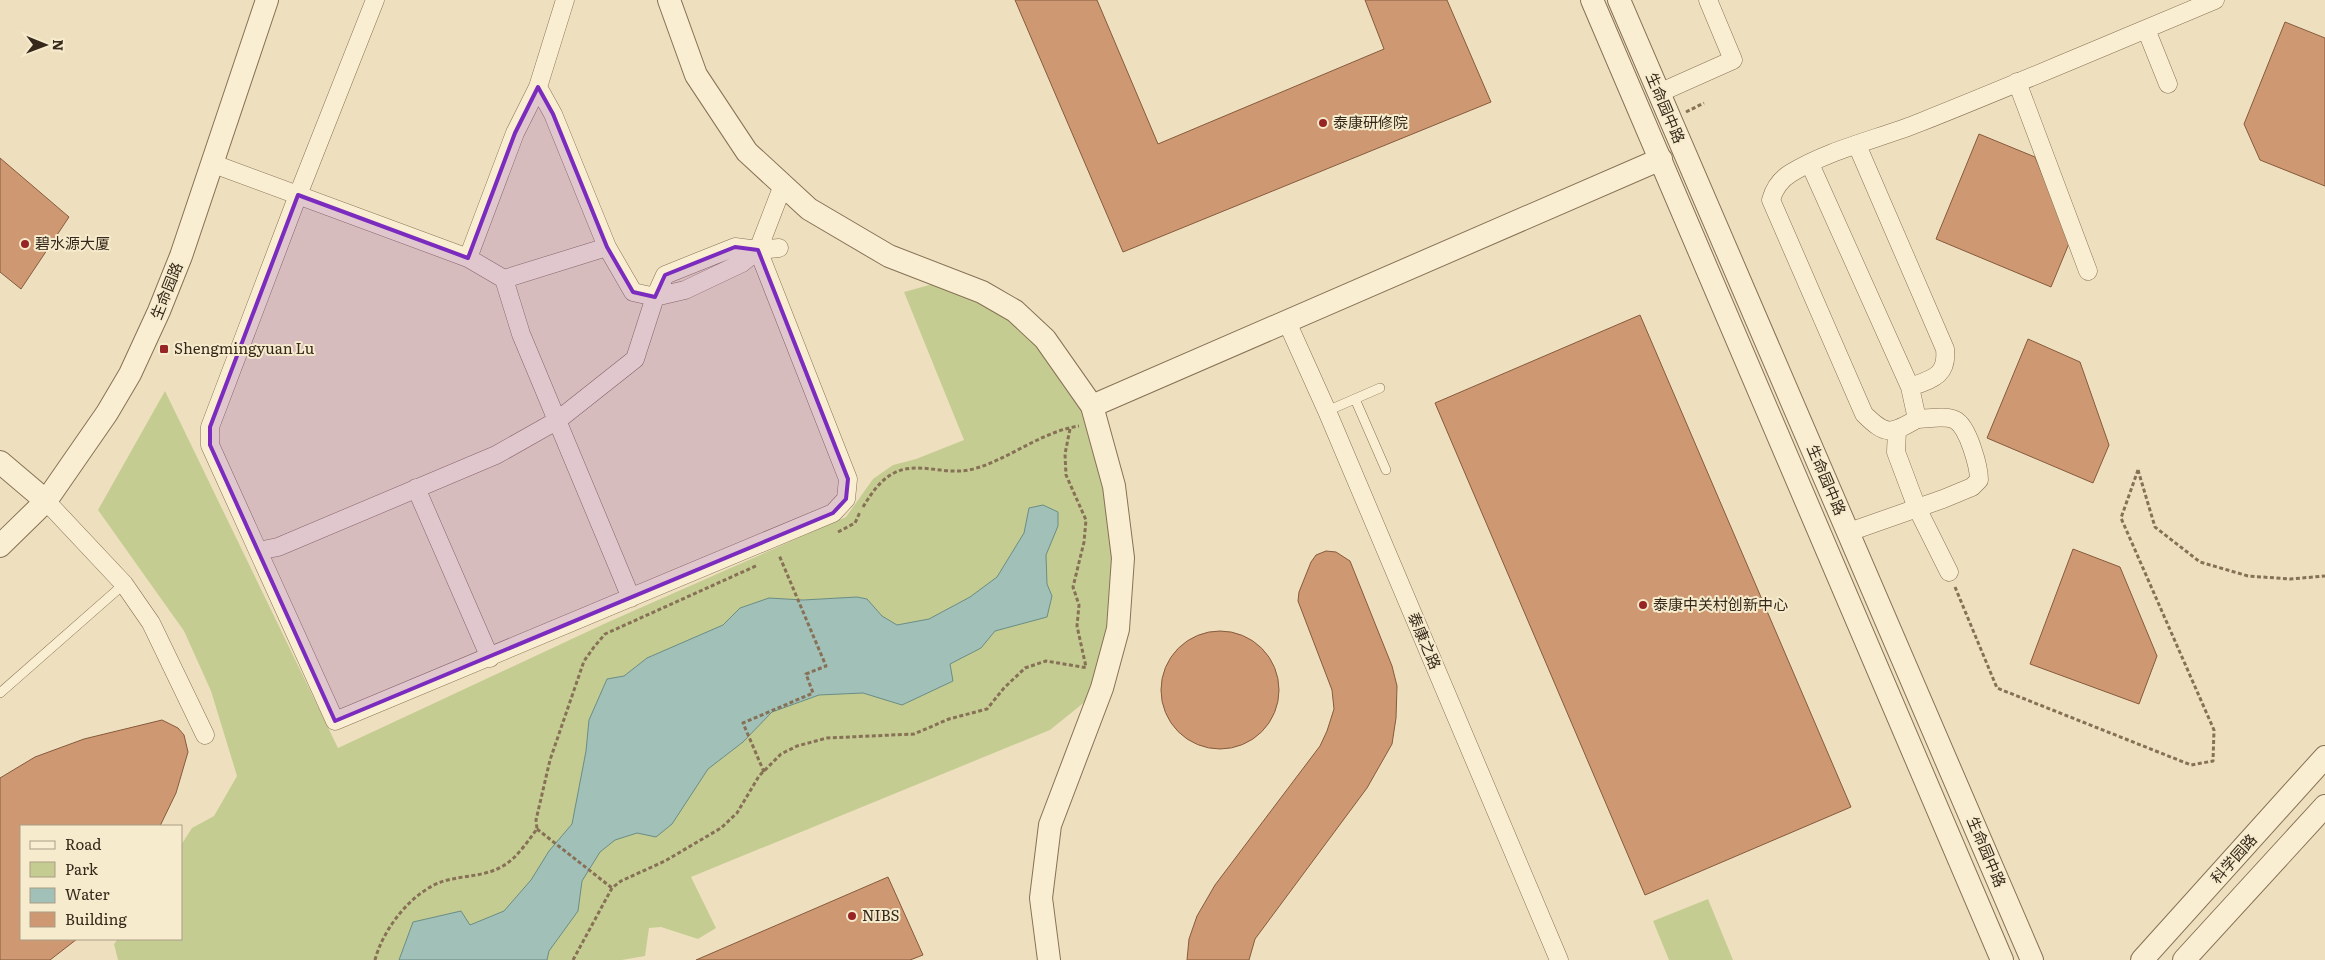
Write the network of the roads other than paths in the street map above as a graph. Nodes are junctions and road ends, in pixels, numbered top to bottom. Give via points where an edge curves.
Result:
1 (267, 0) edge
2 (376, 0) edge
3 (565, 0) edge
4 (669, 0) edge
5 (1592, 0) edge
6 (1619, 0) edge
7 (1708, 0) edge
8 (2215, 0) edge
9 (2146, 29) junction
10 (2017, 82) junction
11 (2168, 84) dead end
12 (538, 87) junction
13 (1659, 93) junction
14 (1857, 145) junction
15 (1661, 160) junction
16 (211, 162) junction
17 (1810, 164) junction
18 (784, 185) junction
19 (298, 196) junction
20 (606, 247) junction
21 (779, 248) dead end
22 (758, 250) junction
23 (468, 258) junction
24 (2088, 271) dead end
25 (504, 279) junction
26 (655, 296) junction
27 (1287, 322) junction
28 (1910, 387) junction
29 (1380, 388) dead end
30 (1355, 399) junction
31 (1327, 411) junction
32 (1094, 415) junction
33 (558, 420) junction
34 (1917, 420) junction
35 (1897, 430) junction
36 (0, 462) edge
37 (1386, 470) dead end
38 (416, 488) junction
39 (46, 501) junction
40 (1917, 508) junction
41 (1849, 532) junction
42 (0, 546) edge
43 (258, 552) junction
44 (1949, 572) road end
45 (124, 584) junction
46 (631, 598) junction
47 (490, 658) junction
48 (0, 693) edge
49 (205, 735) dead end
50 (2325, 757) edge
51 (2325, 806) edge
52 (1049, 960) edge
53 (1559, 960) edge
54 (2002, 960) edge
55 (2032, 960) edge
56 (2142, 960) edge
57 (2184, 960) edge

1 - 16 street, 生命园路
2 - 19 street
3 - 12 street
4 - 18 street via 696,75 747,152
5 - 15 street, 生命园中路
6 - 13 street, 生命园中路
7 - 13 street via 1733,60
8 - 9 street
9 - 10 street
9 - 11 street
10 - 14 street
10 - 24 street
12 - 20 street via 553,114
12 - 23 street via 515,133
13 - 41 street, 生命园中路
14 - 17 street
14 - 28 street via 1945,349 1944,368 1937,376
15 - 27 street
15 - 54 street, 生命园中路
16 - 19 street
16 - 39 street, 生命园路 via 181,256 138,358 107,412
17 - 28 street
17 - 35 street via 1790,174 1774,190 1771,200 1864,414 1886,432
18 - 22 street
18 - 32 street via 809,208 888,256 982,292 1015,311 1045,339
19 - 23 street
19 - 43 street via 210,427 210,445
20 - 25 street
20 - 26 street via 633,292
21 - 22 street
22 - 26 street via 736,247 665,275
22 - 46 street via 848,480 846,499 833,513
23 - 25 street
25 - 33 street via 521,334
26 - 33 street via 636,358
27 - 31 street, 泰康之路
27 - 32 street
28 - 34 street
29 - 30 lane
30 - 31 lane
30 - 37 lane
31 - 53 street, 泰康之路
32 - 52 street via 1114,486 1123,558 1118,628 1096,670 1102,688 1050,825 1041,898
33 - 38 street via 496,455
33 - 46 street
34 - 35 street
34 - 40 street via 1954,420 1962,425 1979,468 1979,480 1972,487
35 - 40 street via 1896,452
36 - 39 street
38 - 43 street via 278,547
38 - 47 street
39 - 42 street, 生命园路
39 - 45 street
40 - 41 street
40 - 44 street
41 - 55 street, 生命园中路
43 - 47 street via 334,721
45 - 48 lane
45 - 49 street via 151,623
46 - 47 street
50 - 56 street, 科学园路
51 - 57 street, 科学园路

